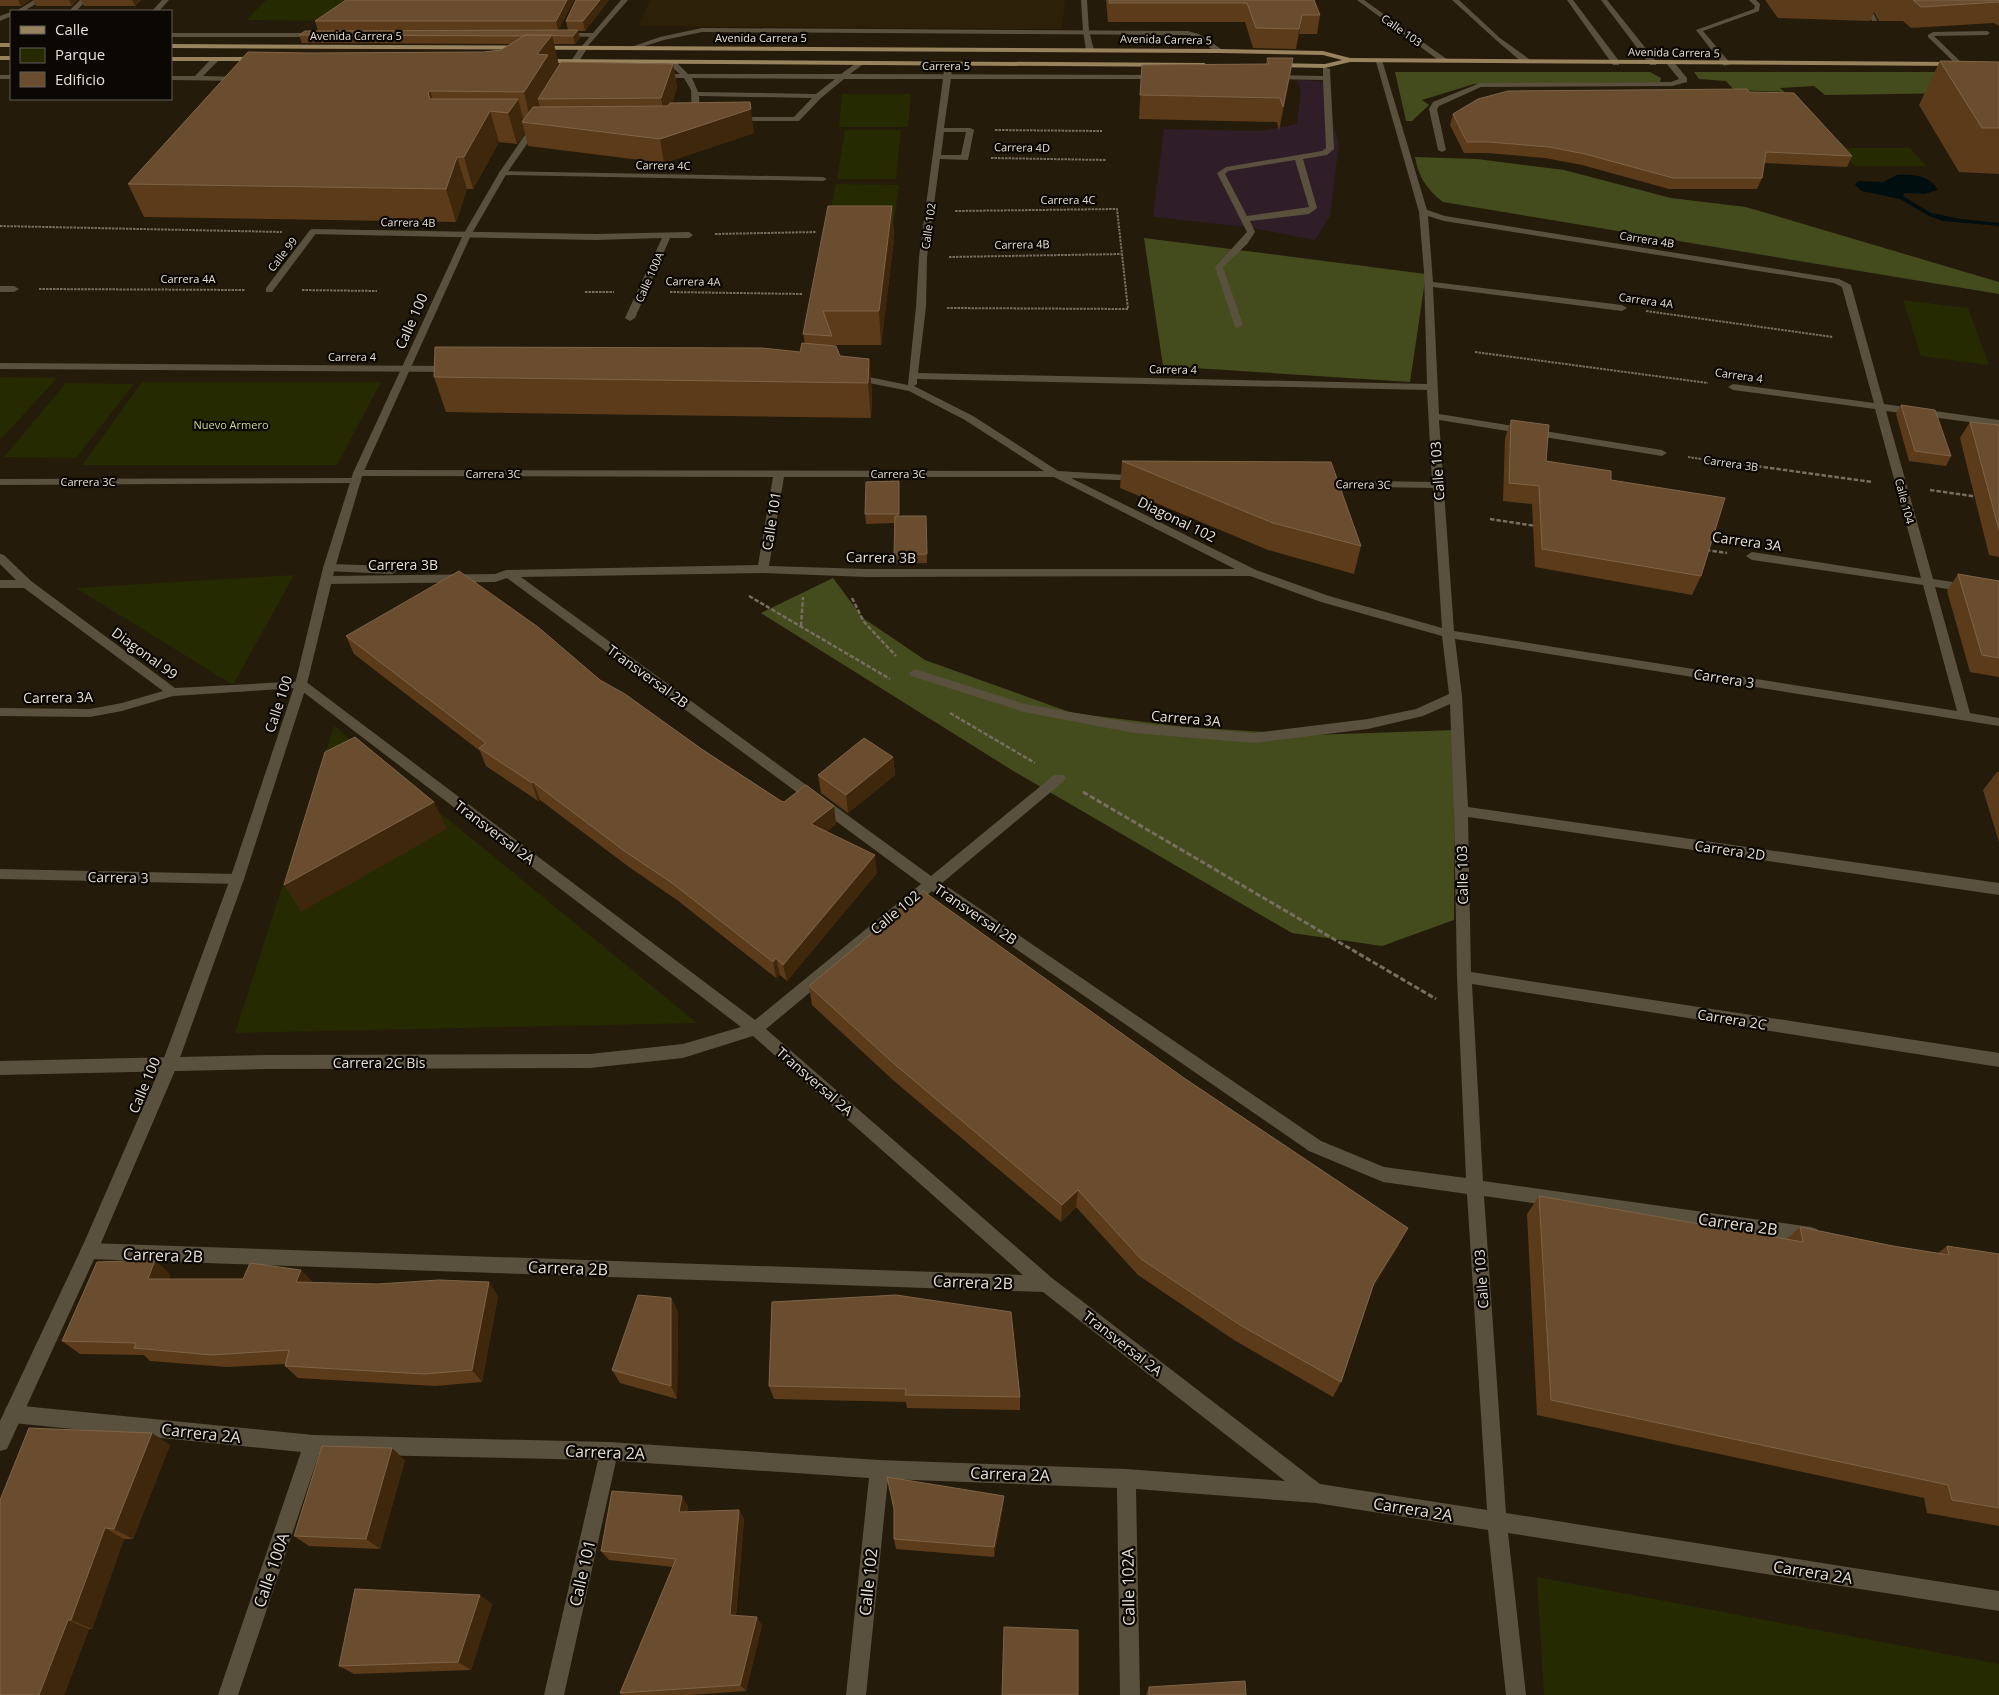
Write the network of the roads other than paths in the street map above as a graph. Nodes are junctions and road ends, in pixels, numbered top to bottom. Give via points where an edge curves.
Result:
1 (39, 0) edge
2 (84, 0) edge
3 (166, 0) edge
4 (625, 0) edge
5 (1084, 0) edge
6 (1360, 0) edge
7 (1455, 0) edge
8 (1570, 0) edge
9 (1604, 0) edge
10 (1752, 0) edge
11 (1863, 0) edge
12 (21, 10) edge
13 (73, 10) edge
14 (156, 10) edge
15 (1874, 20) dead end
16 (565, 26) edge
17 (1086, 31) junction
18 (1987, 33) dead end
19 (172, 35) edge
20 (331, 35) edge
21 (551, 35) edge
22 (561, 35) junction
23 (595, 35) junction
24 (172, 46) edge
25 (584, 48) junction
26 (632, 48) junction
27 (1090, 50) junction
28 (1220, 51) junction
29 (172, 59) edge
30 (216, 59) junction
31 (270, 59) edge
32 (1350, 60) junction
33 (1378, 60) junction
34 (1444, 60) junction
35 (530, 61) edge
36 (575, 61) junction
37 (1526, 61) junction
38 (671, 62) junction
39 (859, 63) junction
40 (1616, 63) junction
41 (1653, 63) junction
42 (1670, 63) junction
43 (949, 64) junction
44 (1727, 64) junction
45 (1962, 64) joint
46 (1215, 65) edge
47 (1262, 65) edge
48 (1326, 66) junction
49 (650, 76) edge
50 (687, 76) junction
51 (948, 76) junction
52 (842, 77) junction
53 (1167, 77) edge
54 (1266, 77) edge
55 (172, 78) edge
56 (1326, 78) junction
57 (196, 79) junction
58 (567, 79) edge
59 (238, 89) edge
60 (696, 94) junction
61 (818, 96) junction
62 (545, 110) edge
63 (712, 118) edge
64 (729, 119) edge
65 (942, 130) junction
66 (1442, 150) dead end
67 (938, 157) junction
68 (1298, 157) junction
69 (503, 174) junction
70 (823, 179) dead end
71 (1422, 212) junction
72 (1244, 219) junction
73 (313, 232) joint
74 (467, 234) junction
75 (689, 235) road end
76 (668, 236) junction
77 (1428, 284) junction
78 (1846, 285) joint
79 (0, 289) edge
80 (14, 289) road end
81 (268, 290) road end
82 (1622, 308) road end
83 (630, 318) dead end
84 (1238, 325) dead end
85 (0, 366) edge
86 (406, 369) junction
87 (465, 369) edge
88 (846, 376) edge
89 (913, 376) junction
90 (1432, 387) junction
91 (1733, 387) road end
92 (912, 389) junction
93 (1879, 407) junction
94 (1433, 416) junction
95 (1999, 423) edge
96 (1662, 453) road end
97 (779, 473) junction
98 (1056, 474) junction
99 (357, 477) junction
100 (1156, 479) edge
101 (0, 482) edge
102 (1308, 482) edge
103 (1438, 485) junction
104 (1902, 486) joint
105 (1752, 556) road end
106 (0, 558) edge
107 (763, 568) junction
108 (1252, 573) junction
109 (328, 574) junction
110 (509, 574) junction
111 (1928, 583) junction
112 (0, 584) edge
113 (27, 584) junction
114 (1999, 593) edge
115 (1448, 634) junction
116 (915, 672) road end
117 (301, 684) junction
118 (173, 692) junction
119 (1456, 696) junction
120 (0, 712) edge
121 (1965, 716) junction
122 (1999, 722) edge
123 (1059, 778) dead end
124 (1461, 811) junction
125 (0, 874) edge
126 (237, 879) junction
127 (931, 883) junction
128 (1999, 889) edge
129 (1464, 977) junction
130 (755, 1029) junction
131 (1999, 1060) edge
132 (169, 1066) junction
133 (0, 1068) edge
134 (1476, 1188) junction
135 (1824, 1237) edge
136 (90, 1251) junction
137 (1046, 1284) junction
138 (13, 1414) junction
139 (0, 1442) edge
140 (313, 1444) junction
141 (609, 1451) junction
142 (879, 1469) junction
143 (1126, 1479) junction
144 (1316, 1493) junction
145 (1497, 1522) junction
146 (1999, 1601) edge
147 (228, 1695) edge
148 (554, 1695) edge
149 (856, 1695) edge
150 (1130, 1695) edge
151 (1516, 1695) edge

1 - 12 street
2 - 13 street
3 - 14 street
4 - 23 street
5 - 17 street
6 - 34 street, Calle 103
7 - 37 street
8 - 40 street
9 - 41 street
10 - 44 street via 1758,5 1757,10 1699,30
11 - 15 street
16 - 22 street
17 - 26 street via 702,30
17 - 27 street
17 - 28 street via 1188,32
18 - 45 street via 1930,36
19 - 20 street
21 - 22 street
22 - 23 street
23 - 25 street
24 - 25 main road, Avenida Carrera 5
25 - 26 main road, Avenida Carrera 5
25 - 36 street
26 - 27 main road, Avenida Carrera 5
27 - 28 main road, Avenida Carrera 5
28 - 32 main road, Avenida Carrera 5 via 1323,53
29 - 30 main road
30 - 31 main road
30 - 57 street
32 - 33 main road, Avenida Carrera 5
32 - 48 main road, Avenida Carrera 5
33 - 34 main road, Avenida Carrera 5
33 - 71 street, Calle 103
34 - 37 main road, Avenida Carrera 5
35 - 36 main road, Avenida Carrera 5
36 - 38 main road, Avenida Carrera 5
36 - 58 street
37 - 40 main road, Avenida Carrera 5
38 - 39 main road, Avenida Carrera 5
38 - 50 street
39 - 43 main road, Avenida Carrera 5
39 - 52 street
40 - 41 main road, Avenida Carrera 5
41 - 42 main road, Avenida Carrera 5
42 - 44 main road, Avenida Carrera 5
42 - 66 street via 1684,80 1672,84 1473,86 1436,104 1433,109
43 - 46 main road, Avenida Carrera 5
43 - 51 street, Calle 102
44 - 45 main road, Avenida Carrera 5
47 - 48 main road, Avenida Carrera 5
48 - 56 street
49 - 50 street, Carrera 5
50 - 52 street, Carrera 5
50 - 60 street
51 - 52 street, Carrera 5
51 - 53 street, Carrera 5
51 - 65 street, Calle 102
52 - 61 street
54 - 56 street
55 - 57 street
56 - 68 street via 1330,149
57 - 59 street via 248,79
60 - 61 street
60 - 63 street via 696,115
61 - 64 street via 796,119
62 - 69 street, Calle 100
65 - 67 street, Calle 102
65 - 67 street via 970,130 965,158
67 - 89 street, Calle 102 via 924,257
68 - 72 street via 1313,208
68 - 72 street via 1226,169 1221,173
69 - 70 street, Carrera 4C
69 - 74 street, Calle 100
71 - 77 street, Calle 103
71 - 78 street, Carrera 4B
72 - 84 street via 1251,232 1246,242 1225,258 1219,267
73 - 74 street, Carrera 4B
73 - 81 street, Calle 99
74 - 76 street, Carrera 4B
74 - 86 street, Calle 100
75 - 76 street, Carrera 4B
76 - 83 street, Calle 100A
77 - 82 street, Carrera 4A
77 - 90 street, Calle 103
78 - 93 street, Calle 104
79 - 80 street
85 - 86 street, Carrera 4
86 - 87 street, Carrera 4
86 - 99 street, Calle 100
88 - 92 street
89 - 90 street, Carrera 4
89 - 92 street, Calle 102
90 - 94 street, Calle 103
91 - 93 street, Carrera 4
92 - 98 street, Diagonal 102 via 969,418
93 - 95 street, Carrera 4
93 - 104 street, Calle 104
94 - 96 street
94 - 103 street, Calle 103
97 - 98 street, Carrera 3C
97 - 99 street, Carrera 3C
97 - 107 street, Calle 101
98 - 100 street, Carrera 3C
98 - 108 street, Diagonal 102
99 - 101 street, Carrera 3C
99 - 109 street, Calle 100
102 - 103 street, Carrera 3C
103 - 115 street, Calle 103
104 - 111 street, Calle 104
105 - 111 street, Carrera 3A
106 - 113 street, Diagonal 99
107 - 108 street, Carrera 3B via 843,572
107 - 110 street, Carrera 3B
108 - 115 street, Diagonal 102 via 1325,599
109 - 110 street, Carrera 3B via 495,578
109 - 117 street, Calle 100
110 - 127 street, Transversal 2B
111 - 114 street, Carrera 3A
111 - 121 street, Calle 104
112 - 113 street
113 - 118 street, Diagonal 99
115 - 119 street, Calle 103
115 - 121 street, Carrera 3
116 - 119 street, Carrera 3A via 1024,708 1134,728 1253,738 1368,724 1419,713
117 - 118 street, Diagonal 99
117 - 126 street, Calle 100
117 - 130 street, Transversal 2A
118 - 120 street, Carrera 3A via 90,713
119 - 124 street, Calle 103
121 - 122 street, Carrera 3
123 - 127 street, Calle 102
124 - 128 street, Carrera 2D
124 - 129 street, Calle 103
125 - 126 street, Carrera 3
126 - 132 street, Calle 100
127 - 130 street, Calle 102
127 - 134 street, Transversal 2B via 1315,1146 1383,1174
129 - 131 street, Carrera 2C
129 - 134 street, Calle 103
130 - 132 street, Carrera 2C Bis via 683,1051 590,1061 278,1062
130 - 137 street, Transversal 2A
132 - 133 street, Carrera 2C Bis
132 - 136 street, Calle 100
134 - 135 street, Carrera 2B
134 - 145 street, Calle 103
136 - 137 street, Carrera 2B
136 - 138 street, Calle 100
137 - 144 street, Transversal 2A
138 - 139 street, Calle 100
138 - 140 street, Carrera 2A
140 - 141 street, Carrera 2A
140 - 147 street, Calle 100A
141 - 142 street, Carrera 2A
141 - 148 street, Calle 101
142 - 143 street, Carrera 2A
142 - 149 street, Calle 102
143 - 144 street, Carrera 2A
143 - 150 street, Calle 102A
144 - 145 street, Carrera 2A
145 - 146 street, Carrera 2A
145 - 151 street, Calle 103

